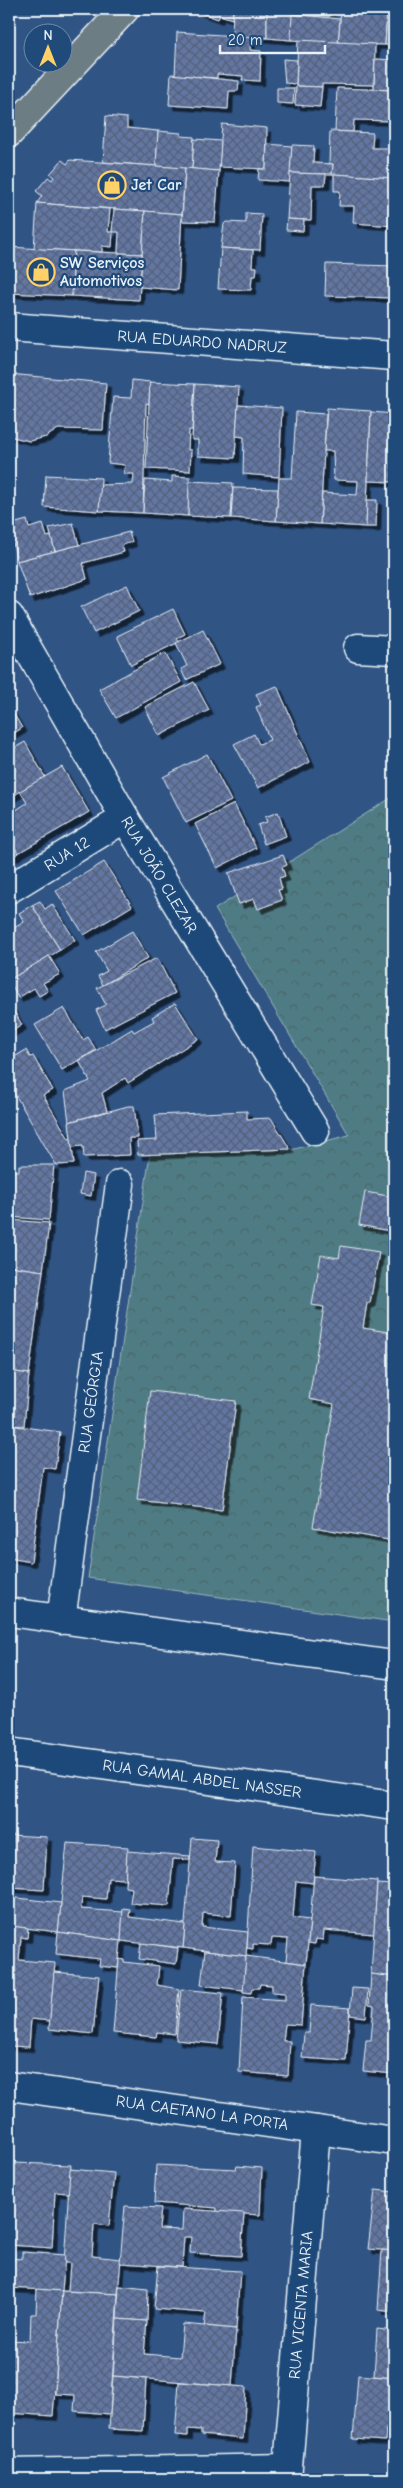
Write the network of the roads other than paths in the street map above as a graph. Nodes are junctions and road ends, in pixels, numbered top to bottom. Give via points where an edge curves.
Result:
1 (125, 9) edge
2 (9, 133) edge
3 (9, 327) edge
4 (394, 356) edge
5 (9, 616) edge
6 (358, 648) dead end
7 (394, 650) edge
8 (125, 818) junction
9 (9, 889) edge
10 (315, 1131) dead end
11 (120, 1184) dead end
12 (9, 1612) edge
13 (62, 1620) junction
14 (394, 1665) edge
15 (9, 1752) edge
16 (394, 1806) edge
17 (9, 2086) edge
18 (316, 2130) junction
19 (394, 2141) edge
20 (9, 2473) edge
21 (287, 2473) edge

1 - 2 main road
3 - 4 street, RUA EDUARDO NADRUZ
5 - 8 street, RUA JOÃO CLEZAR
6 - 7 street
8 - 9 street, RUA 12
8 - 10 street, RUA JOÃO CLEZAR
11 - 13 street, RUA GEÓRGIA
12 - 13 street
13 - 14 street
15 - 16 street, RUA GAMAL ABDEL NASSER
17 - 18 street, RUA CAETANO LA PORTA
18 - 19 street, RUA CAETANO LA PORTA
18 - 21 street, RUA VICENTA MARIA
20 - 21 street

